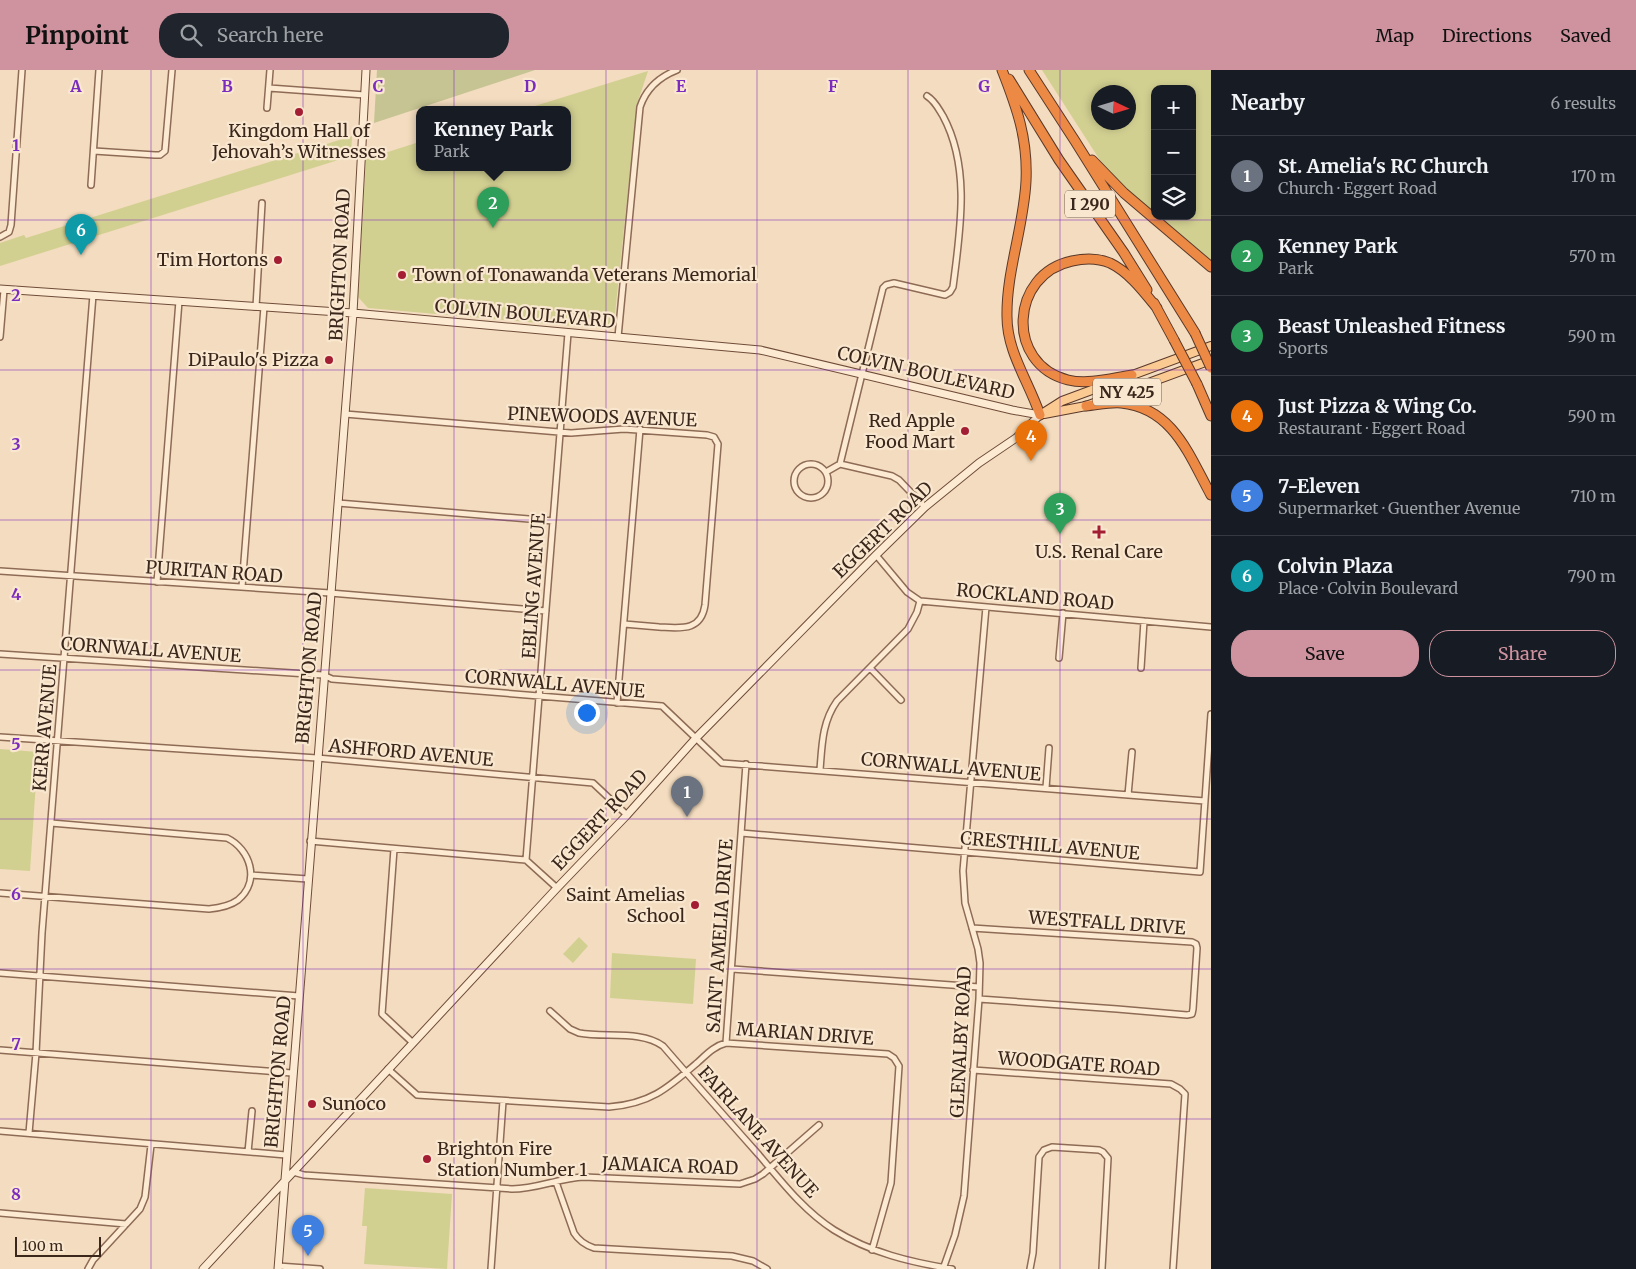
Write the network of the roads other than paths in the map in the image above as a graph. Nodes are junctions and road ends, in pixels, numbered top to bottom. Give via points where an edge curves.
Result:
1 (22, 70) edge
2 (99, 70) edge
3 (172, 70) edge
4 (270, 70) edge
5 (366, 70) edge
6 (677, 70) edge
7 (1003, 70) edge
8 (1028, 70) edge
9 (268, 88) junction
10 (365, 95) junction
11 (927, 96) dead end
12 (267, 108) dead end
13 (1075, 141) junction
14 (94, 151) junction
15 (91, 185) dead end
16 (262, 203) dead end
17 (0, 237) edge
18 (1211, 267) edge
19 (2, 289) edge
20 (93, 295) junction
21 (179, 301) junction
22 (260, 307) junction
23 (1157, 308) junction
24 (353, 313) junction
25 (0, 328) edge
26 (568, 333) junction
27 (0, 337) edge
28 (618, 337) junction
29 (1211, 346) edge
30 (1211, 360) edge
31 (1211, 368) edge
32 (862, 374) junction
33 (1132, 375) junction
34 (1086, 406) junction
35 (345, 414) junction
36 (1040, 414) junction
37 (1211, 416) edge
38 (640, 429) junction
39 (560, 432) junction
40 (840, 464) junction
41 (826, 472) junction
42 (1211, 495) edge
43 (338, 503) junction
44 (926, 507) junction
45 (553, 521) junction
46 (876, 555) junction
47 (0, 571) edge
48 (71, 576) junction
49 (157, 582) junction
50 (242, 587) junction
51 (330, 593) junction
52 (920, 601) junction
53 (986, 607) junction
54 (546, 611) junction
55 (1063, 614) junction
56 (1144, 621) junction
57 (624, 624) junction
58 (1211, 627) edge
59 (0, 654) edge
60 (64, 658) junction
61 (1059, 658) dead end
62 (870, 668) junction
63 (1141, 668) dead end
64 (323, 675) junction
65 (539, 696) junction
66 (901, 700) dead end
67 (617, 703) junction
68 (1211, 714) edge
69 (0, 737) edge
70 (696, 738) junction
71 (58, 741) junction
72 (1049, 748) dead end
73 (1132, 752) dead end
74 (317, 758) junction
75 (746, 764) junction
76 (820, 770) junction
77 (532, 778) junction
78 (970, 782) junction
79 (1046, 788) junction
80 (1128, 795) junction
81 (1205, 801) junction
82 (626, 815) junction
83 (51, 823) junction
84 (741, 834) junction
85 (310, 842) junction
86 (394, 849) junction
87 (965, 852) junction
88 (526, 860) junction
89 (251, 874) junction
90 (308, 879) junction
91 (557, 888) junction
92 (0, 893) edge
93 (45, 897) junction
94 (972, 928) junction
95 (732, 969) junction
96 (0, 973) edge
97 (41, 976) junction
98 (979, 987) junction
99 (299, 996) junction
100 (979, 999) junction
101 (550, 1011) dead end
102 (413, 1043) junction
103 (726, 1043) junction
104 (0, 1050) edge
105 (36, 1053) junction
106 (388, 1070) junction
107 (973, 1070) junction
108 (686, 1072) junction
109 (292, 1073) junction
110 (503, 1101) junction
111 (252, 1112) dead end
112 (819, 1125) dead end
113 (0, 1131) edge
114 (29, 1133) junction
115 (151, 1145) junction
116 (248, 1152) junction
117 (286, 1156) junction
118 (770, 1168) junction
119 (292, 1172) junction
120 (284, 1181) junction
121 (556, 1182) junction
122 (497, 1188) junction
123 (0, 1212) edge
124 (126, 1224) junction
125 (872, 1250) junction
126 (278, 1268) edge
127 (943, 1268) edge
128 (88, 1269) edge
129 (203, 1269) edge
130 (320, 1269) edge
131 (491, 1269) edge
132 (766, 1269) edge
133 (952, 1269) edge
134 (1030, 1269) edge
135 (1102, 1269) edge
136 (1173, 1269) edge

1 - 17 street via 10,230
2 - 14 street
3 - 14 street via 165,151 155,155
4 - 9 street
5 - 10 street, BRIGHTON ROAD
6 - 28 street via 652,85 640,108
7 - 23 highway, I 290 via 1059,160 1124,252
7 - 36 highway via 1023,128 1026,155 1026,182 1007,317 1009,337
8 - 13 highway, I 290
9 - 10 street
9 - 12 street
10 - 24 street, BRIGHTON ROAD
11 - 32 street via 933,100 950,128 960,164 960,216 953,286 944,295 886,284
13 - 18 highway via 1124,193
13 - 31 highway, I 290, bridge via 1180,306
14 - 15 street
16 - 22 street
19 - 20 street, COLVIN BOULEVARD
19 - 25 street
20 - 21 street, COLVIN BOULEVARD
20 - 48 street, KERR AVENUE
21 - 22 street, COLVIN BOULEVARD
21 - 49 street
22 - 24 street, COLVIN BOULEVARD
22 - 50 street
23 - 33 highway via 1119,269 1094,259 1068,262 1050,269 1033,286 1025,303 1024,337 1033,356 1048,371 1058,377 1094,381
23 - 37 highway, I 290, bridge
24 - 26 street, COLVIN BOULEVARD
24 - 35 street, BRIGHTON ROAD
25 - 27 street
26 - 28 street, COLVIN BOULEVARD
26 - 39 street, EBLING AVENUE
28 - 32 street, COLVIN BOULEVARD via 760,350
29 - 33 main road, NY 425
30 - 34 main road, NY 425
32 - 36 street, COLVIN BOULEVARD
32 - 40 street
33 - 36 main road via 1062,401
34 - 36 main road, NY 425
34 - 42 highway via 1120,403 1140,407 1159,416 1184,445
35 - 39 street, PINEWOODS AVENUE
35 - 43 street, BRIGHTON ROAD
36 - 44 street, EGGERT ROAD via 1016,438 971,468
38 - 39 street, PINEWOODS AVENUE
38 - 57 street
38 - 57 street, PINEWOODS AVENUE via 707,434 718,444 705,605 702,617 688,628
39 - 45 street, EBLING AVENUE
40 - 41 street
40 - 44 street via 892,476
41 - 41 street via 816,464 803,466 795,476 796,489 806,497 818,497 828,484
43 - 45 street
43 - 51 street, BRIGHTON ROAD
44 - 46 street, EGGERT ROAD
45 - 54 street, EBLING AVENUE
46 - 52 street via 907,592
46 - 70 street, EGGERT ROAD
47 - 48 street, PURITAN ROAD
48 - 49 street, PURITAN ROAD
48 - 60 street, KERR AVENUE
49 - 50 street, PURITAN ROAD
50 - 51 street, PURITAN ROAD
51 - 54 street, PURITAN ROAD
51 - 64 street, BRIGHTON ROAD
52 - 53 street, ROCKLAND ROAD
52 - 62 street via 908,629
53 - 55 street, ROCKLAND ROAD
53 - 78 street, GLENALBY ROAD
54 - 65 street, EBLING AVENUE
55 - 56 street, ROCKLAND ROAD
55 - 61 street
56 - 58 street, ROCKLAND ROAD
56 - 63 street
57 - 67 street
59 - 60 street, CORNWALL AVENUE
60 - 64 street, CORNWALL AVENUE
60 - 71 street, KERR AVENUE
62 - 66 street
62 - 76 street via 837,701 828,716
64 - 65 street, CORNWALL AVENUE via 332,679
64 - 74 street, BRIGHTON ROAD
65 - 67 street, CORNWALL AVENUE
65 - 77 street, EBLING AVENUE
67 - 70 street, CORNWALL AVENUE via 662,706
68 - 81 street, CRESTHILL AVENUE
69 - 71 street, ASHFORD AVENUE
70 - 75 street, CORNWALL AVENUE via 722,763
70 - 82 street, EGGERT ROAD
71 - 74 street, ASHFORD AVENUE
71 - 83 street, KERR AVENUE
72 - 79 street
73 - 80 street
74 - 77 street, ASHFORD AVENUE
74 - 85 street, BRIGHTON ROAD
75 - 76 street, CORNWALL AVENUE
75 - 84 street, SAINT AMELIA DRIVE
76 - 78 street, CORNWALL AVENUE
77 - 82 street, ASHFORD AVENUE via 592,783
77 - 88 street, EBLING AVENUE
78 - 79 street, CORNWALL AVENUE
78 - 87 street, GLENALBY ROAD
79 - 80 street, CORNWALL AVENUE
80 - 81 street, CORNWALL AVENUE
81 - 87 street, CRESTHILL AVENUE via 1200,872
82 - 91 street, EGGERT ROAD
83 - 89 street via 221,836 234,841 244,851
83 - 93 street, KERR AVENUE
84 - 87 street, CRESTHILL AVENUE
84 - 95 street, SAINT AMELIA DRIVE
85 - 86 street
85 - 90 street, BRIGHTON ROAD
86 - 88 street
86 - 102 street via 382,1014
87 - 94 street, GLENALBY ROAD via 963,888
88 - 91 street
89 - 90 street
89 - 93 street via 242,896 218,908
90 - 99 street, BRIGHTON ROAD
91 - 102 street, EGGERT ROAD
92 - 93 street
93 - 97 street, KERR AVENUE
94 - 98 street, GLENALBY ROAD via 979,956
94 - 100 street, WESTFALL DRIVE via 1192,942 1197,948 1192,1014
95 - 98 street
95 - 103 street, SAINT AMELIA DRIVE
96 - 97 street
97 - 99 street
97 - 105 street, KERR AVENUE
98 - 100 street, GLENALBY ROAD
99 - 109 street, BRIGHTON ROAD
100 - 107 street, GLENALBY ROAD
101 - 108 street, FAIRLANE AVENUE via 579,1033 657,1042
102 - 106 street, EGGERT ROAD
103 - 108 street, SAINT AMELIA DRIVE
103 - 125 street, MARIAN DRIVE via 886,1053 897,1062 891,1183
104 - 105 street
105 - 109 street
105 - 114 street, KERR AVENUE
106 - 110 street, SAINT AMELIA DRIVE via 417,1095
106 - 119 street, EGGERT ROAD
107 - 127 street, GLENALBY ROAD via 964,1196
107 - 136 street, WOODGATE ROAD via 1171,1084 1180,1089 1185,1094
108 - 110 street, SAINT AMELIA DRIVE via 652,1098 621,1106
108 - 118 street, FAIRLANE AVENUE
109 - 117 street, BRIGHTON ROAD
110 - 122 street
111 - 116 street
112 - 118 street, JAMAICA ROAD
113 - 114 street
114 - 115 street
115 - 116 street
115 - 124 street via 143,1204
116 - 117 street
117 - 120 street, BRIGHTON ROAD
118 - 121 street, JAMAICA ROAD via 755,1179 731,1185 584,1177
118 - 125 street, FAIRLANE AVENUE via 799,1201 828,1226
119 - 120 street, EGGERT ROAD
119 - 122 street, JAMAICA ROAD via 311,1176
120 - 126 street, BRIGHTON ROAD
120 - 129 street, EGGERT ROAD
121 - 122 street, JAMAICA ROAD via 527,1189
121 - 132 street via 574,1232 587,1246 732,1256 753,1261
122 - 131 street
123 - 124 street
124 - 128 street
125 - 127 street, FAIRLANE AVENUE via 908,1262
126 - 130 street
127 - 133 street, FAIRLANE AVENUE
134 - 135 street via 1039,1157 1052,1147 1099,1150 1108,1158

